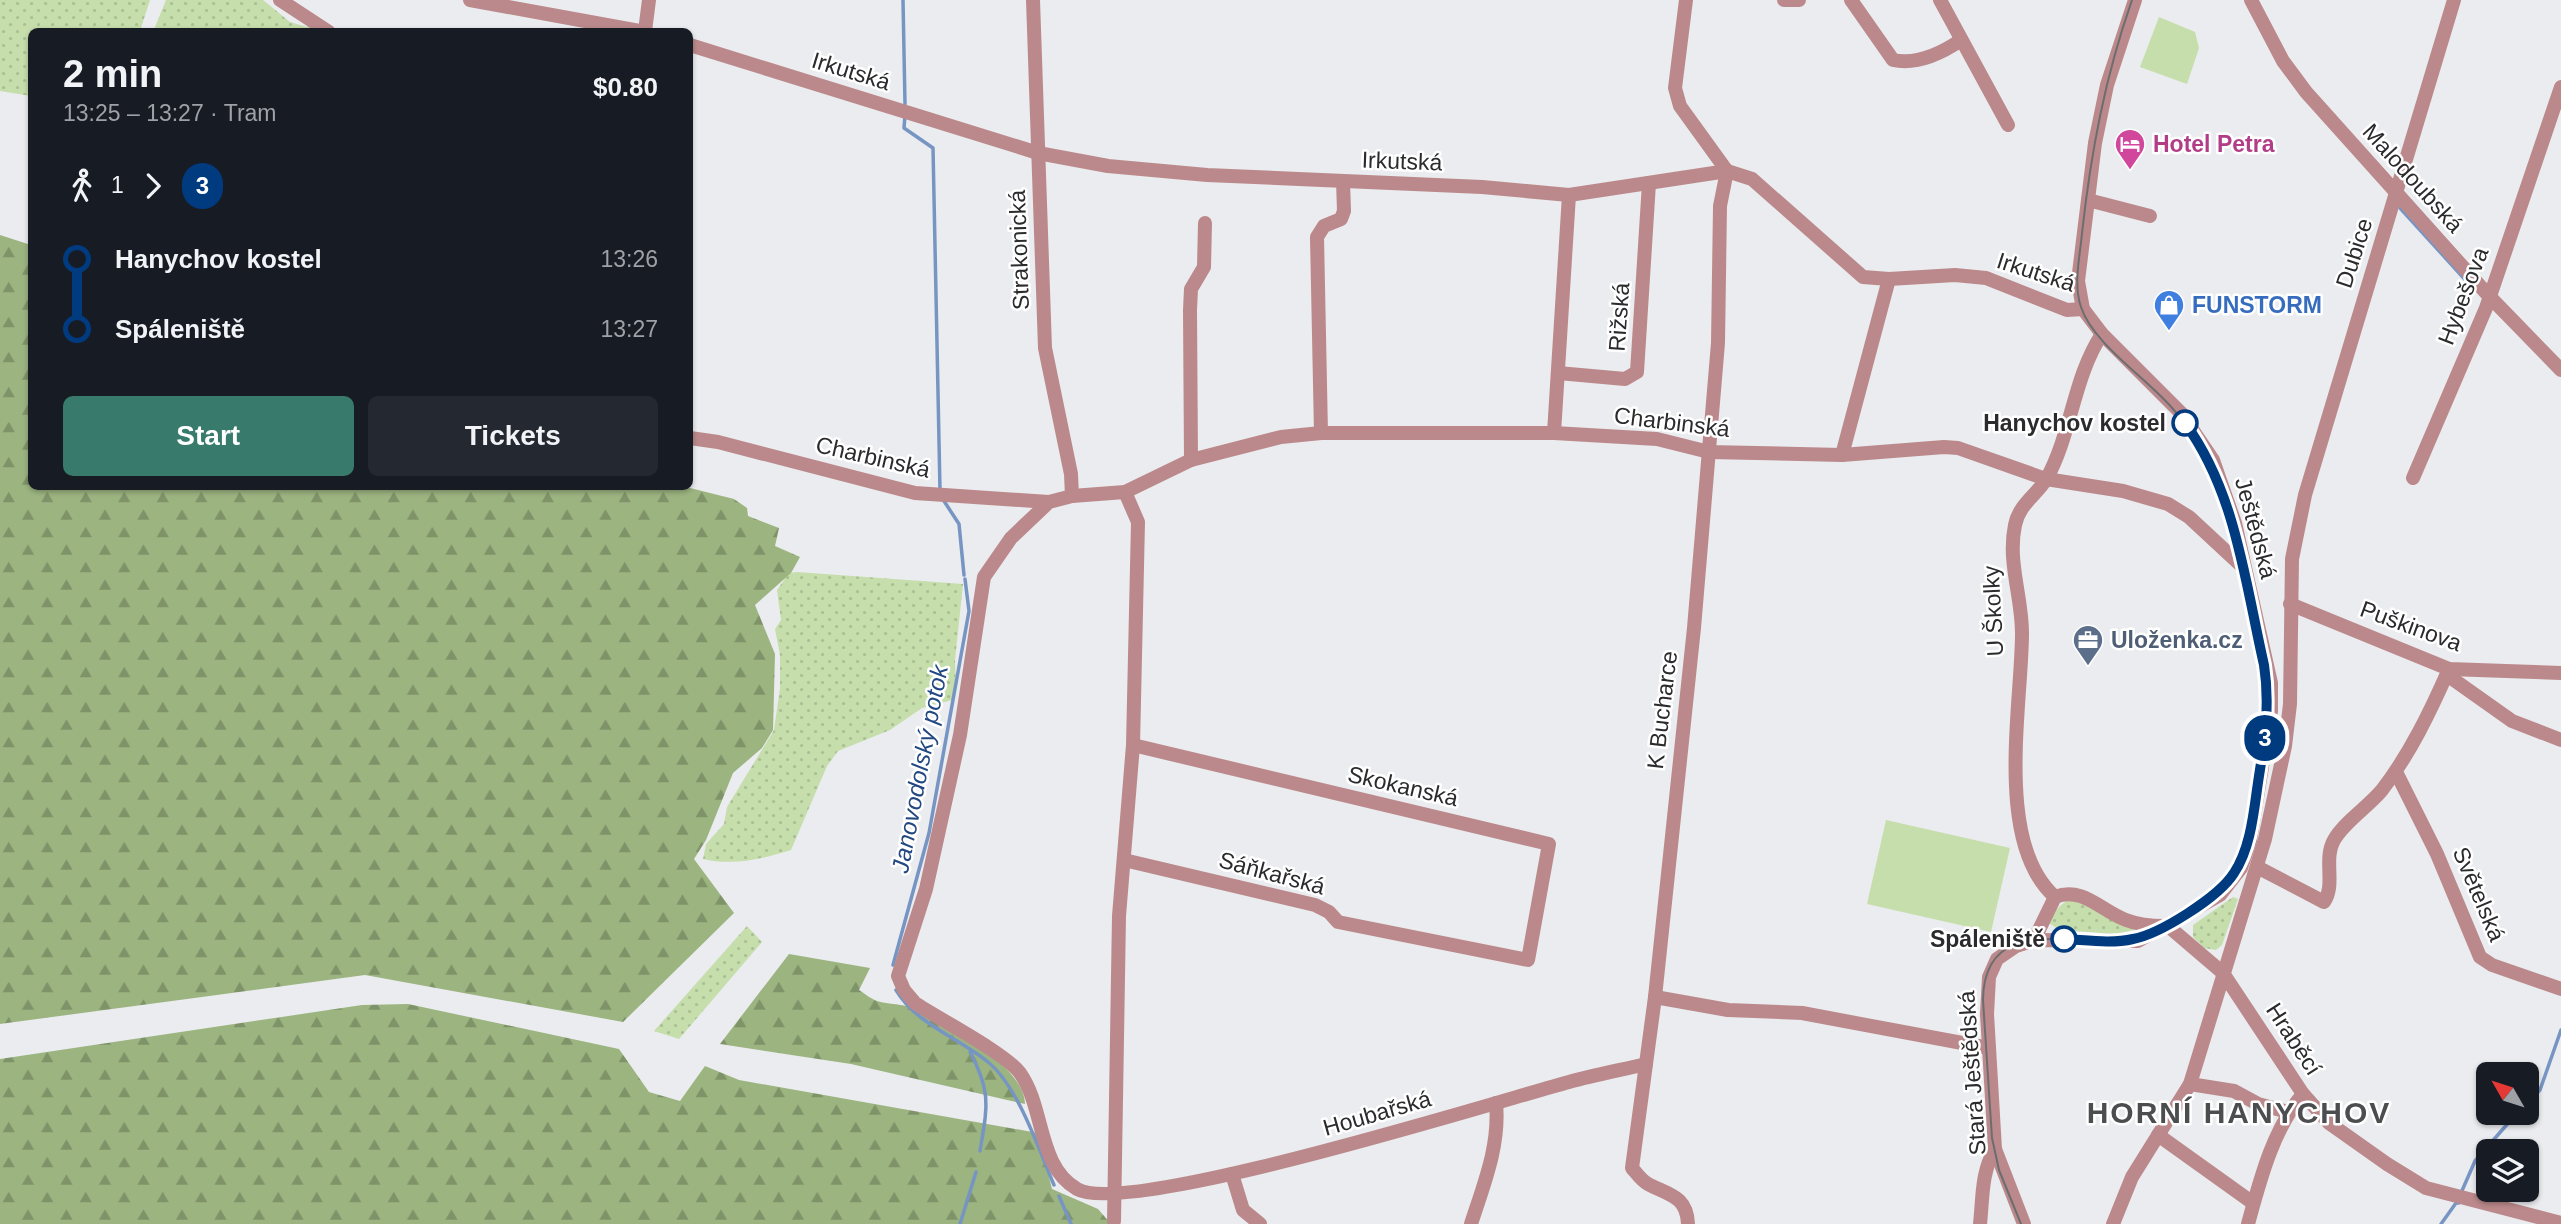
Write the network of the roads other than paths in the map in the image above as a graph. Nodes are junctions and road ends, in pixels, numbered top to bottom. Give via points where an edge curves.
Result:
1 (280, 0) edge
2 (470, 0) edge
3 (649, 0) edge
4 (1033, 0) edge
5 (1686, 0) edge
6 (1784, 0) edge
7 (1799, 0) edge
8 (1851, 0) edge
9 (1940, 0) edge
10 (2135, 0) edge
11 (2251, 0) edge
12 (2454, 0) edge
13 (323, 28) edge
14 (628, 28) edge
15 (645, 28) edge
16 (1961, 40) junction
17 (693, 46) edge
18 (2561, 87) edge
19 (2008, 125) dead end
20 (1038, 153) junction
21 (1727, 172) junction
22 (1343, 181) junction
23 (1649, 183) junction
24 (1569, 195) junction
25 (2397, 195) junction
26 (2088, 200) junction
27 (2150, 216) dead end
28 (1205, 223) dead end
29 (1889, 279) junction
30 (2489, 296) junction
31 (2083, 309) junction
32 (2102, 334) junction
33 (2561, 370) edge
34 (1558, 373) junction
35 (1321, 433) junction
36 (1554, 433) junction
37 (693, 439) edge
38 (1709, 452) junction
39 (1842, 456) junction
40 (1191, 460) junction
41 (2413, 478) dead end
42 (2046, 480) junction
43 (1125, 492) junction
44 (1072, 496) junction
45 (1049, 502) junction
46 (2244, 568) junction
47 (2290, 604) junction
48 (2448, 671) junction
49 (2561, 673) edge
50 (2561, 740) edge
51 (1133, 745) junction
52 (2396, 772) junction
53 (1124, 860) junction
54 (2257, 867) junction
55 (2054, 897) junction
56 (2168, 926) junction
57 (2034, 940) junction
58 (1528, 960) joint
59 (2223, 973) junction
60 (2561, 989) edge
61 (1654, 997) junction
62 (1989, 1048) junction
63 (1646, 1064) junction
64 (2190, 1084) junction
65 (2303, 1094) junction
66 (1496, 1103) junction
67 (2288, 1112) junction
68 (2158, 1135) junction
69 (1995, 1149) junction
70 (1232, 1174) junction
71 (1116, 1194) junction
72 (2253, 1203) junction
73 (1114, 1221) dead end
74 (2561, 1223) edge
75 (1260, 1224) edge
76 (1471, 1224) edge
77 (1688, 1224) edge
78 (1980, 1224) edge
79 (2024, 1224) edge
80 (2113, 1224) edge
81 (2248, 1224) edge

1 - 13 street
2 - 14 street
3 - 15 street
4 - 20 street, Strakonická
5 - 21 street via 1675,88 1680,106
6 - 7 street
8 - 16 street via 1893,60 1942,54
9 - 16 street
10 - 26 street via 2107,85
11 - 25 street, Malodoubská via 2283,61 2306,92
12 - 25 street, Dubice
16 - 19 street
17 - 20 street, Irkutská
18 - 30 street, Hybešova
20 - 22 street, Irkutská via 1207,175
20 - 44 street, Strakonická via 1045,348
21 - 23 street, Irkutská
21 - 29 street, Irkutská via 1752,179 1863,277
21 - 38 street, K Bucharce via 1720,206 1718,343
22 - 24 street, Irkutská
22 - 35 street via 1341,219 1324,226 1317,237
23 - 24 street, Irkutská
23 - 34 street, Rižská via 1637,372 1625,379
24 - 34 street
25 - 30 street, Malodoubská
25 - 47 street, Dubice via 2305,495 2292,559
26 - 27 street
26 - 31 street via 2078,281
28 - 40 street via 1205,267 1191,289
29 - 31 street, Irkutská via 1986,278 2067,310
29 - 39 street
30 - 33 street, Malodoubská
30 - 41 street, Hybešova
31 - 32 street, Ještědská
32 - 42 street, U Školky via 2084,366
32 - 46 street, Ještědská via 2181,413 2213,460 2235,523
34 - 36 street
35 - 36 street, Charbinská
35 - 40 street, Charbinská
36 - 38 street, Charbinská via 1657,439
37 - 45 street, Charbinská via 915,493
38 - 39 street, Charbinská
38 - 61 street, K Bucharce
39 - 42 street, Charbinská via 1958,448
40 - 43 street, Charbinská
42 - 46 street, Charbinská via 2168,503
42 - 55 street, U Školky via 2023,505 2012,542 2022,634 2016,793 2028,861 2040,884
43 - 44 street, Charbinská
43 - 51 street via 1138,522
44 - 45 street, Charbinská
45 - 71 street, Houbařská via 1011,538 984,577 960,734 926,889 898,975 915,1003 1019,1072 1030,1092 1051,1160 1064,1181 1093,1196
46 - 56 street, Ještědská via 2270,683 2250,841 2241,868 2220,895
47 - 48 street, Puškinova
47 - 54 street, Ještědská via 2290,704 2285,746
48 - 49 street, Puškinova
48 - 50 street via 2512,721
48 - 52 street
51 - 53 street
51 - 58 street, Skokanská via 1549,844
52 - 54 street via 2368,808 2336,836 2329,851 2329,895 2324,902
52 - 60 street, Světelská via 2438,853 2480,957
53 - 58 street, Sáňkařská via 1315,905 1338,922
53 - 71 street via 1119,916
54 - 59 street, Ještědská
55 - 56 street via 2066,892 2087,897 2126,920
55 - 57 street
56 - 57 street, Stará Ještědská via 2138,941
56 - 59 street
57 - 62 street, Stará Ještědská via 1997,959 1989,977
59 - 64 street, Ještědská
59 - 65 street, Hraběcí
61 - 62 street via 1728,1010 1802,1013
61 - 63 street, K Bucharce
62 - 69 street, Stará Ještědská
63 - 66 street, Houbařská
63 - 77 street, K Bucharce via 1632,1168 1645,1183 1674,1194 1685,1206
64 - 67 street via 2234,1091
64 - 68 street, Ještědská
65 - 67 street
65 - 74 street, Hraběcí via 2329,1123 2426,1188
66 - 70 street, Houbařská
66 - 76 street via 1496,1144
67 - 72 street
68 - 72 street
68 - 80 street, Ještědská via 2132,1177
69 - 78 street via 1983,1181
69 - 79 street, Stará Ještědská
70 - 71 street, Houbařská
70 - 75 street via 1243,1210
71 - 73 street
72 - 81 street

